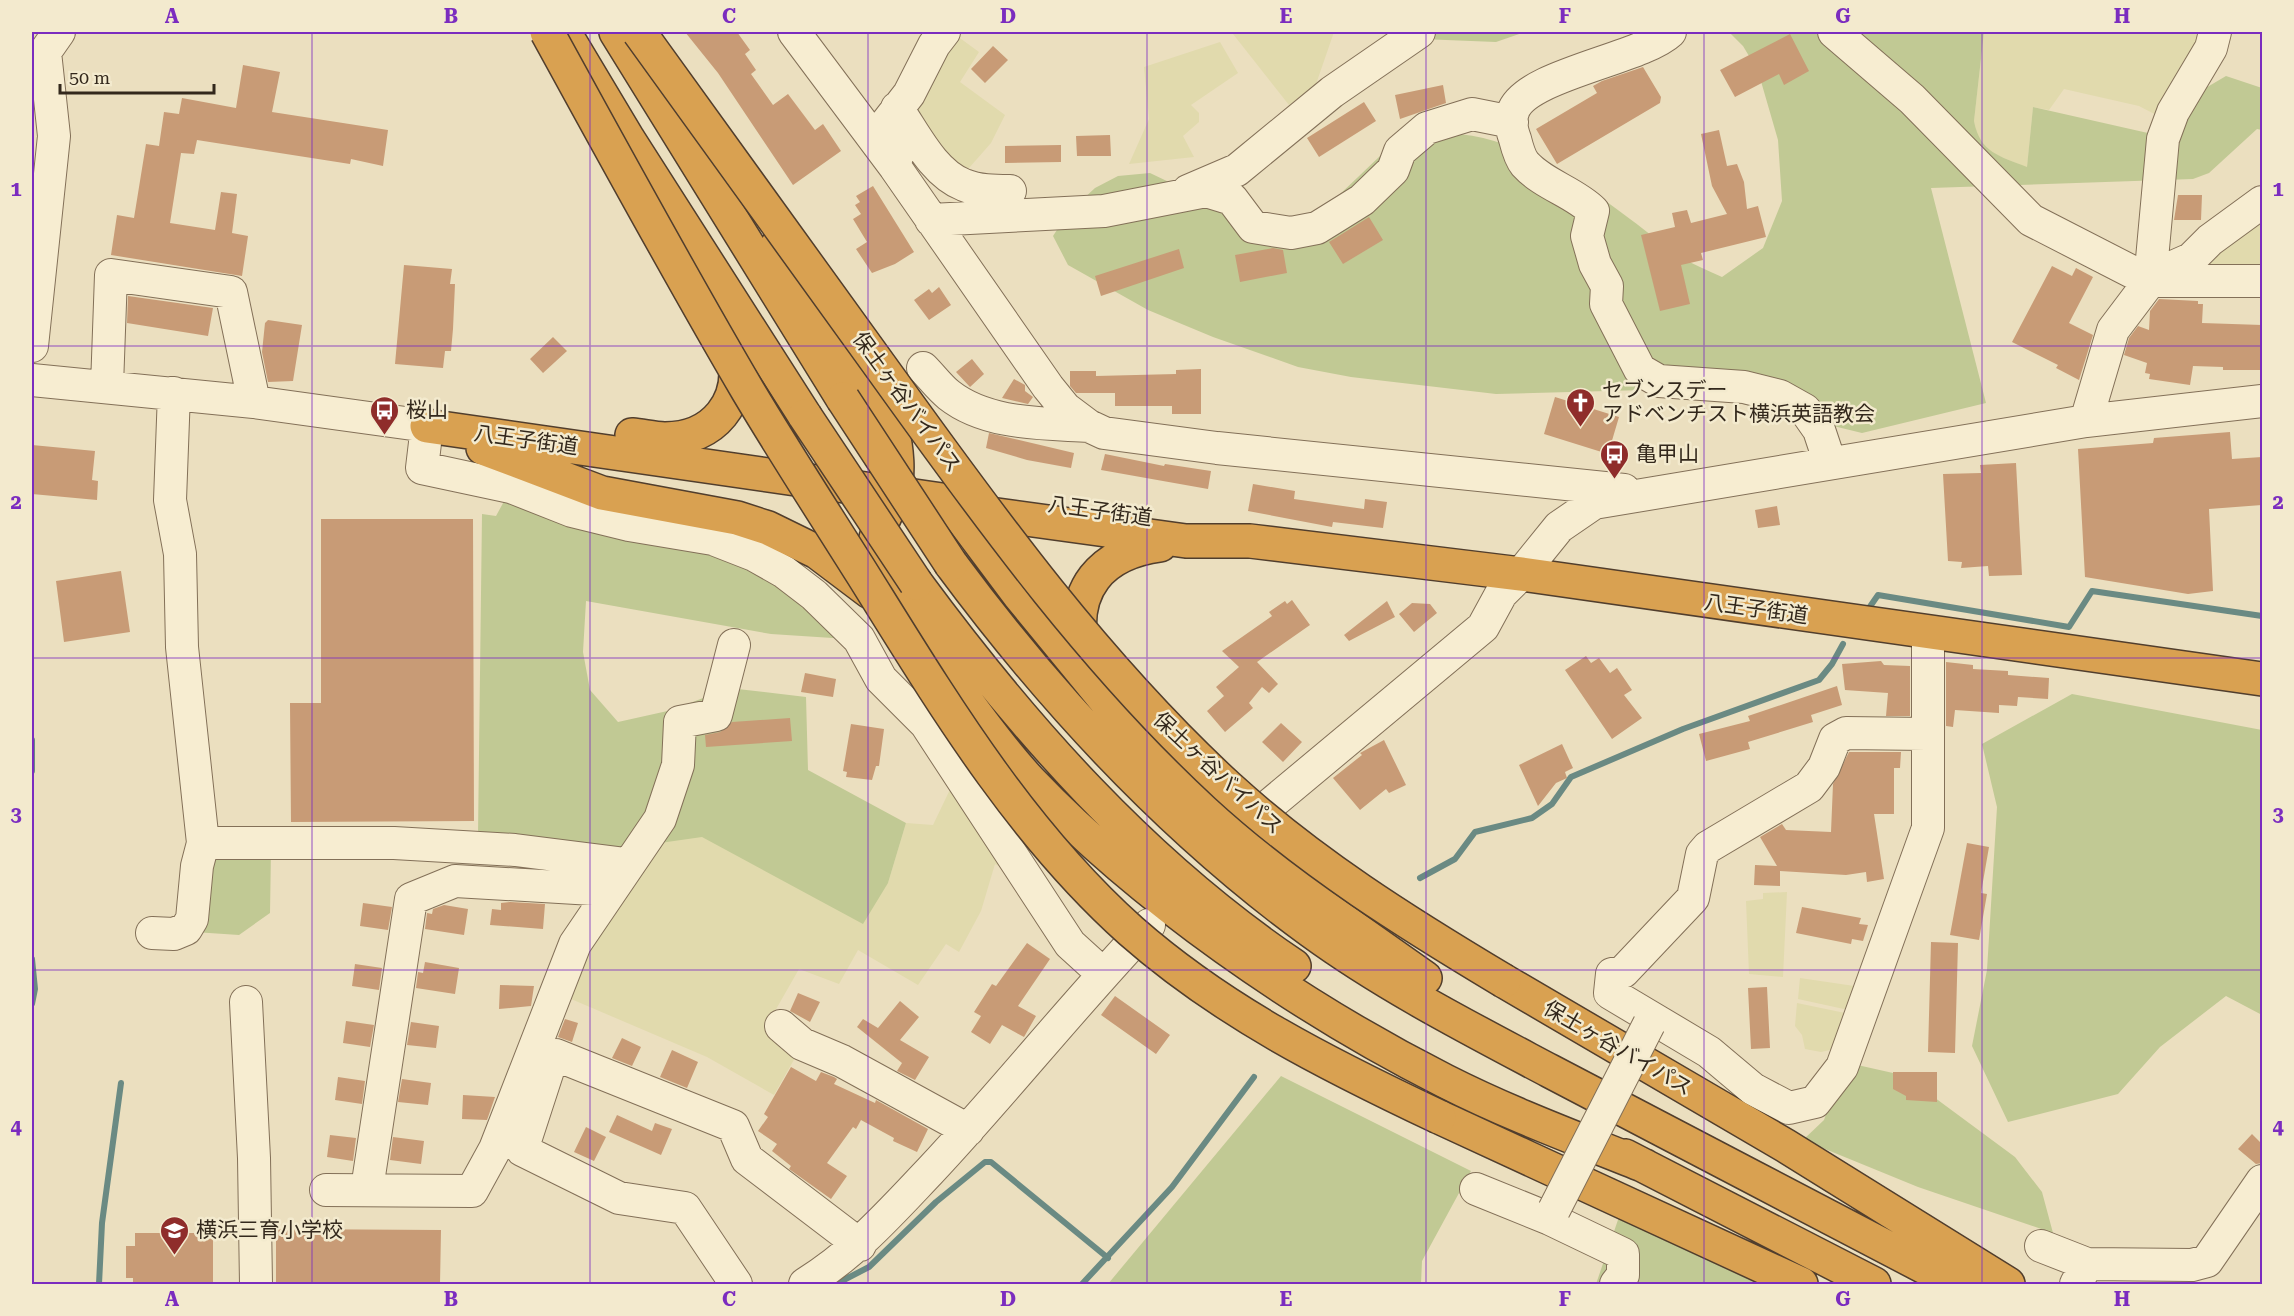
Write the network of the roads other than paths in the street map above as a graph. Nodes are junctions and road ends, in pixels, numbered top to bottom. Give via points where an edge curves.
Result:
1 (59, 32) edge
2 (539, 32) edge
3 (547, 32) edge
4 (564, 32) edge
5 (616, 32) edge
6 (640, 32) edge
7 (794, 32) edge
8 (944, 32) edge
9 (1419, 32) edge
10 (1667, 32) edge
11 (1834, 32) edge
12 (2215, 32) edge
13 (897, 108) junction
14 (1512, 122) junction
15 (895, 167) junction
16 (1010, 191) dead end
17 (1156, 202) junction
18 (2262, 202) edge
19 (931, 220) junction
20 (2150, 281) junction
21 (2262, 281) edge
22 (32, 346) edge
23 (732, 346) junction
24 (923, 368) dead end
25 (32, 380) edge
26 (107, 386) junction
27 (174, 393) junction
28 (2262, 401) edge
29 (254, 402) junction
30 (2086, 421) junction
31 (427, 426) junction
32 (1089, 426) junction
33 (512, 438) junction
34 (1830, 463) junction
35 (828, 483) junction
36 (894, 493) junction
37 (1643, 493) junction
38 (949, 501) junction
39 (1186, 541) junction
40 (1250, 541) junction
41 (1521, 574) junction
42 (1928, 634) junction
43 (734, 645) dead end
44 (935, 658) junction
45 (2262, 679) edge
46 (1090, 683) junction
47 (1926, 734) junction
48 (1254, 818) dead end
49 (203, 843) junction
50 (627, 864) junction
51 (610, 891) junction
52 (1149, 925) dead end
53 (152, 933) dead end
54 (1103, 974) junction
55 (246, 1002) dead end
56 (1648, 1017) junction
57 (781, 1026) dead end
58 (968, 1130) junction
59 (1645, 1166) junction
60 (1744, 1173) junction
61 (2262, 1181) edge
62 (367, 1189) junction
63 (1476, 1189) dead end
64 (326, 1190) dead end
65 (1552, 1214) junction
66 (860, 1245) junction
67 (2041, 1246) dead end
68 (2080, 1276) edge
69 (821, 1281) edge
70 (256, 1284) edge
71 (736, 1284) edge
72 (1616, 1284) edge
73 (1801, 1284) edge
74 (1874, 1284) edge
75 (1957, 1284) edge
76 (2008, 1284) edge

1 - 22 street via 45,52 54,136
2 - 23 highway
3 - 73 highway, bridge via 750,394 902,638 971,743 1038,834 1102,903 1187,976 1292,1044 1439,1117
4 - 59 highway, bridge via 628,139 916,583 1052,754 1156,857 1275,954 1463,1072
5 - 60 highway, bridge via 843,399 951,564 1033,670 1094,740 1211,850 1312,932 1486,1037
6 - 36 highway via 885,417 896,443
6 - 76 highway, 保土ヶ谷バイパス, bridge via 927,431 1047,590 1144,705 1266,820 1376,902 1796,1152
7 - 15 street
8 - 13 street
9 - 17 street via 1332,92 1237,170
10 - 14 street via 1647,46 1579,69 1524,96 1513,111
11 - 20 street via 1912,99 2031,220
12 - 20 street via 2211,48 2173,112 2163,139
13 - 15 street via 885,125 898,152
13 - 16 street via 946,174 963,185
14 - 17 street via 1472,114 1427,128 1400,151 1393,170 1362,200 1317,228 1291,233 1253,227 1232,199 1206,191
14 - 34 street via 1525,164 1593,211 1587,236 1607,286 1606,304 1640,370 1659,381 1744,387 1780,396 1805,410 1819,430
15 - 19 street
17 - 19 street via 1104,211
18 - 20 street via 2191,259
19 - 32 street via 1048,387 1065,408
20 - 21 street
20 - 30 street via 2113,330
23 - 33 highway via 736,390 727,410 700,432 665,439 582,428
23 - 35 highway via 796,450
24 - 32 street via 949,395 976,411 1024,422
25 - 26 street, 八王子街道
26 - 27 street, 八王子街道
26 - 29 street via 111,275 231,292
27 - 29 street, 八王子街道
27 - 49 street via 171,500 180,554 182,647
28 - 30 street
29 - 31 street, 八王子街道
30 - 34 street
31 - 33 highway, 八王子街道
31 - 44 highway via 602,493 737,518 768,528 836,564 890,609
31 - 54 street via 422,468 511,487 572,511 629,525 713,539 754,555 814,595 859,639 881,679 927,724 1070,944
32 - 37 street via 1120,435 1217,447
33 - 35 highway, 八王子街道
34 - 37 street
35 - 36 highway, 八王子街道
36 - 38 highway, 八王子街道
36 - 44 highway via 875,538 875,558 890,594
37 - 41 street via 1594,503 1574,514
38 - 39 highway, 八王子街道 via 968,511
38 - 40 highway, 八王子街道 via 966,493 1187,523
38 - 46 highway
39 - 40 highway, 八王子街道
39 - 46 highway via 1141,547 1119,555 1087,587 1080,611 1081,646
40 - 41 highway, 八王子街道
41 - 42 highway, 八王子街道
41 - 48 street via 1501,594 1483,627
42 - 45 highway, 八王子街道
42 - 47 street
43 - 50 street via 716,715 680,722 678,765 660,819
44 - 59 highway via 1029,779 1095,844 1195,925 1345,1025 1445,1081
46 - 60 highway via 1134,735 1274,866 1323,906 1484,1016
47 - 56 street via 1846,733 1835,739 1824,767 1809,787 1708,847 1702,854 1693,898 1623,972 1612,974 1610,993
47 - 56 street via 1928,828 1842,1067 1815,1102 1789,1107 1753,1089 1709,1052
49 - 50 street via 405,844 515,850
49 - 53 street via 192,919 186,929 174,934
50 - 51 street
51 - 62 street via 575,944 495,1149 472,1191
51 - 62 street via 455,881 411,899
52 - 54 street
54 - 58 street
55 - 70 street
56 - 65 street, bridge
57 - 58 street via 802,1044 842,1061
58 - 66 street
59 - 74 highway
60 - 75 highway
61 - 68 street via 2207,1262
62 - 64 street
63 - 65 street
65 - 72 street via 1623,1254 1623,1275
66 - 69 street
66 - 71 street via 747,1159 733,1126 556,1055 522,1150 619,1198 685,1208
67 - 68 street

